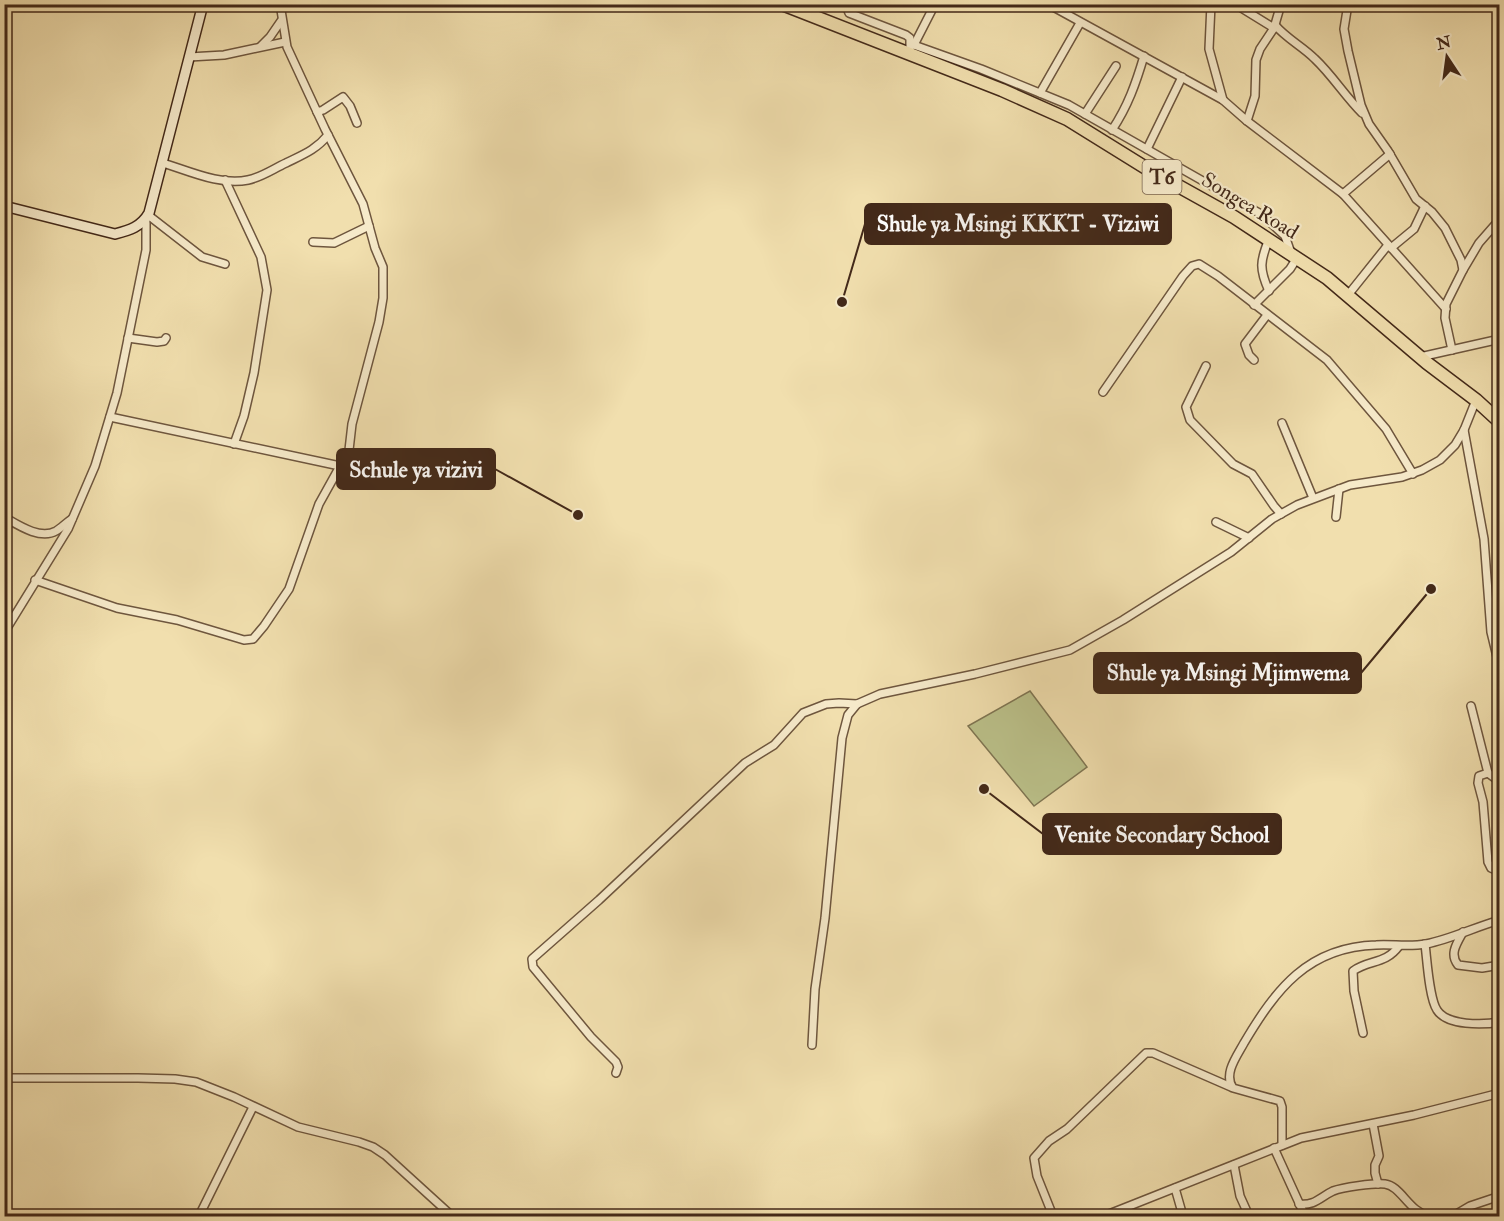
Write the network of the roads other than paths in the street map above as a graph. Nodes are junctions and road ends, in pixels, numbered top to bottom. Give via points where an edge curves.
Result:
1 (203, 4) edge
2 (280, 4) edge
3 (783, 4) edge
4 (935, 4) edge
5 (1048, 4) edge
6 (1211, 4) edge
7 (1235, 4) edge
8 (1281, 4) edge
9 (1348, 4) edge
10 (847, 5) edge
11 (281, 21) junction
12 (1080, 23) junction
13 (1274, 26) junction
14 (285, 42) junction
15 (259, 47) junction
16 (911, 47) junction
17 (1144, 56) junction
18 (189, 57) junction
19 (1116, 66) dead end
20 (1182, 77) junction
21 (1040, 93) junction
22 (1223, 100) junction
23 (317, 112) junction
24 (1084, 114) junction
25 (1366, 117) junction
26 (1247, 121) junction
27 (357, 123) dead end
28 (1112, 130) junction
29 (328, 135) junction
30 (1147, 149) junction
31 (1390, 154) junction
32 (163, 163) junction
33 (225, 180) junction
34 (1343, 194) junction
35 (4, 206) edge
36 (1425, 206) junction
37 (147, 216) junction
38 (1498, 222) edge
39 (369, 226) junction
40 (1269, 239) junction
41 (313, 242) dead end
42 (1389, 247) junction
43 (1294, 255) junction
44 (225, 264) dead end
45 (1463, 270) junction
46 (1269, 291) junction
47 (1348, 295) junction
48 (1254, 305) junction
49 (1446, 309) junction
50 (1267, 315) junction
51 (128, 338) junction
52 (166, 338) dead end
53 (1500, 339) edge
54 (1452, 350) junction
55 (1420, 357) junction
56 (1254, 360) dead end
57 (1206, 366) dead end
58 (1103, 392) dead end
59 (1476, 400) junction
60 (110, 417) junction
61 (1500, 422) edge
62 (1282, 423) dead end
63 (1464, 430) junction
64 (234, 444) junction
65 (340, 466) junction
66 (1413, 474) junction
67 (1339, 489) junction
68 (1313, 498) junction
69 (1281, 514) junction
70 (4, 517) edge
71 (1336, 517) dead end
72 (72, 518) junction
73 (1216, 522) dead end
74 (1249, 538) junction
75 (35, 580) junction
76 (1500, 613) edge
77 (1490, 615) junction
78 (4, 633) edge
79 (1500, 669) edge
80 (857, 704) junction
81 (1471, 706) dead end
82 (1488, 773) junction
83 (1500, 782) edge
84 (1500, 872) edge
85 (1500, 920) edge
86 (1463, 932) junction
87 (1425, 944) junction
88 (1399, 946) junction
89 (1500, 965) edge
90 (1500, 1023) edge
91 (1363, 1033) dead end
92 (812, 1044) dead end
93 (616, 1073) dead end
94 (4, 1078) edge
95 (1233, 1088) junction
96 (1500, 1093) edge
97 (253, 1107) junction
98 (1373, 1124) junction
99 (1278, 1147) junction
100 (1234, 1165) junction
101 (1378, 1184) junction
102 (1175, 1188) junction
103 (1500, 1196) edge
104 (1299, 1204) junction
105 (199, 1216) edge
106 (452, 1216) edge
107 (1053, 1216) edge
108 (1104, 1216) edge
109 (1183, 1216) edge
110 (1248, 1216) edge
111 (1305, 1216) edge
112 (1429, 1216) edge
113 (1454, 1216) edge

1 - 18 street
2 - 11 street
3 - 16 highway, Songea Road / T6
4 - 16 street
5 - 12 street
6 - 22 street via 1209,49
7 - 13 street
8 - 13 street
9 - 25 street via 1344,29
10 - 16 street via 849,12 906,35
11 - 14 street
11 - 15 street
12 - 17 street
12 - 21 street
13 - 25 street via 1315,58
13 - 26 street via 1256,60 1255,96
14 - 15 street
14 - 23 street
15 - 18 street
16 - 21 street
16 - 40 highway, Songea Road / T6 via 1067,119
17 - 20 street
17 - 28 street via 1134,90
18 - 32 street
19 - 24 street
20 - 22 street
20 - 30 street
21 - 24 street
22 - 26 street
23 - 27 street via 343,97
23 - 29 street
24 - 28 street
25 - 31 street
26 - 34 street
28 - 30 street
29 - 33 street via 310,152 265,174 248,180
29 - 39 street via 363,204
30 - 43 street via 1261,213 1286,236
31 - 34 street
31 - 36 street via 1416,199
32 - 33 street
32 - 37 street
33 - 64 street via 261,257 267,290 254,373
34 - 42 street
35 - 37 street via 115,234 140,225
36 - 42 street via 1414,229
36 - 45 street via 1445,228
37 - 44 street via 202,257
37 - 51 street via 146,250
38 - 45 street
39 - 41 street via 334,243
39 - 65 street via 383,267 383,298 349,450
40 - 43 highway, Songea Road / T6
40 - 46 street via 1261,263
42 - 47 street
42 - 49 street
43 - 46 street via 1290,268
43 - 47 highway, Songea Road / T6
45 - 49 street
46 - 48 street
47 - 55 highway, Songea Road / T6
48 - 50 street
48 - 58 street via 1204,266 1192,266
49 - 54 street
50 - 56 street via 1245,344
50 - 66 street via 1311,346 1346,381 1386,429
51 - 52 street via 157,342
51 - 60 street
53 - 54 street
54 - 55 street
55 - 59 highway, Songea Road / T6
57 - 69 street via 1186,407 1190,420 1233,464 1252,474
59 - 61 highway, Songea Road / T6
59 - 63 street
60 - 64 street
60 - 72 street via 95,466
62 - 68 street
63 - 66 street via 1440,460
63 - 77 street via 1484,539
64 - 65 street
65 - 75 street via 319,504 289,589 253,639 117,608
66 - 67 street
67 - 68 street
67 - 71 street
68 - 69 street
69 - 74 street
70 - 72 street via 47,534
72 - 75 street
73 - 74 street
74 - 80 street via 1070,650 880,694
75 - 78 street
76 - 77 street
77 - 79 street
80 - 92 street via 848,715 842,738
80 - 93 street via 826,704 803,713 774,745 745,763 532,959 533,967 616,1062
81 - 82 street
82 - 83 street
82 - 84 street via 1479,776 1478,783 1487,857 1491,867
85 - 86 street
86 - 87 street
86 - 89 street via 1454,953 1458,964 1482,968
87 - 88 street
87 - 90 street via 1438,1012 1468,1023
88 - 91 street via 1386,959 1353,971
88 - 95 street via 1335,951 1297,972 1261,1016 1233,1064 1228,1078
94 - 97 street via 175,1079 214,1088
95 - 99 street via 1280,1101
95 - 107 street via 1146,1053 1034,1158 1036,1176
96 - 98 street
97 - 105 street
97 - 106 street via 298,1127 373,1147
98 - 99 street via 1301,1138
98 - 101 street via 1379,1156 1375,1165
99 - 100 street
99 - 104 street
100 - 102 street
100 - 110 street
101 - 104 street via 1343,1188 1311,1205
101 - 112 street via 1389,1185 1417,1213
102 - 108 street
102 - 109 street
103 - 113 street
104 - 111 street

